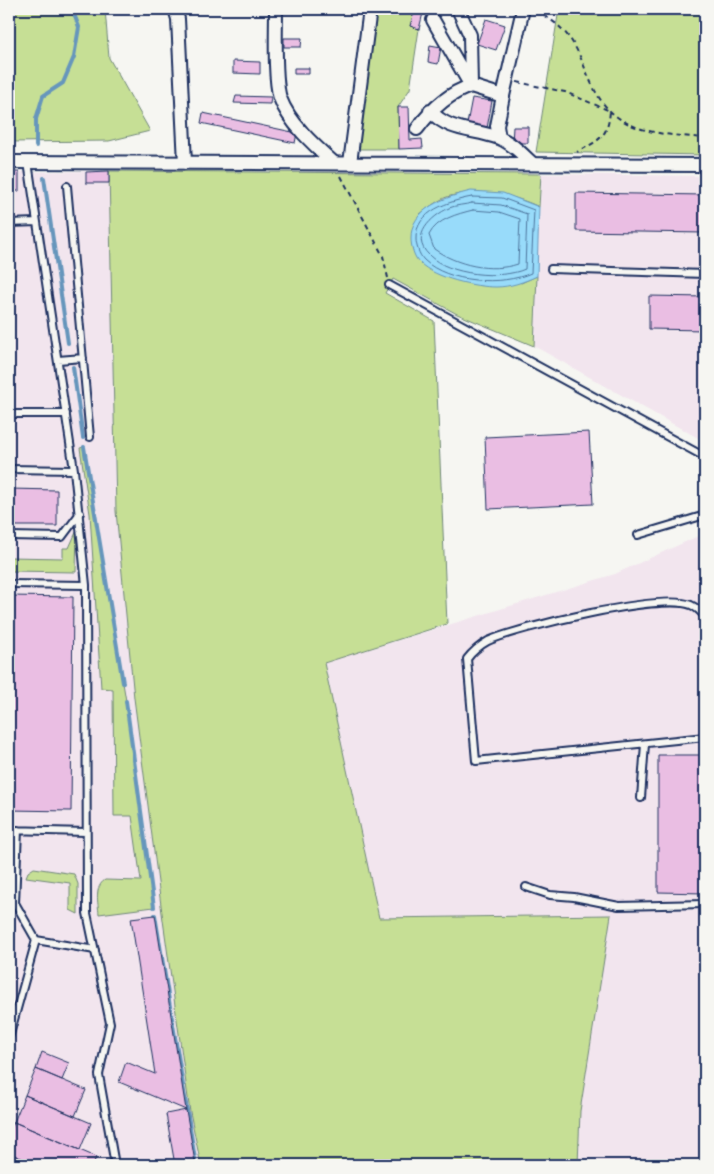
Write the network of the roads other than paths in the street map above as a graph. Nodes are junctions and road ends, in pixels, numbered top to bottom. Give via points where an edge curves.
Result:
1 (276, 9) edge
2 (370, 9) edge
3 (458, 9) edge
4 (523, 9) edge
5 (178, 12) edge
6 (433, 20) dead end
7 (471, 86) junction
8 (503, 96) junction
9 (430, 111) junction
10 (417, 129) dead end
11 (499, 138) junction
12 (9, 162) edge
13 (28, 162) junction
14 (185, 163) junction
15 (334, 163) junction
16 (350, 163) junction
17 (533, 164) junction
18 (705, 165) edge
19 (68, 186) dead end
20 (37, 222) junction
21 (9, 223) edge
22 (551, 269) dead end
23 (705, 274) edge
24 (389, 285) road end
25 (83, 358) junction
26 (58, 360) junction
27 (9, 414) edge
28 (66, 414) junction
29 (90, 438) dead end
30 (705, 456) edge
31 (9, 469) edge
32 (74, 470) junction
33 (80, 513) junction
34 (705, 515) edge
35 (638, 535) dead end
36 (9, 536) edge
37 (9, 584) edge
38 (86, 585) junction
39 (705, 618) edge
40 (705, 709) edge
41 (705, 719) edge
42 (705, 738) edge
43 (645, 744) junction
44 (641, 798) dead end
45 (9, 830) edge
46 (18, 830) junction
47 (86, 832) junction
48 (526, 888) dead end
49 (705, 904) edge
50 (36, 940) junction
51 (95, 950) junction
52 (9, 1038) edge
53 (115, 1165) edge

1 - 15 street via 280,97 314,145
2 - 16 street
3 - 7 street via 470,35
4 - 8 street
5 - 14 street
6 - 7 street
7 - 8 street
7 - 9 street via 461,89
8 - 11 street via 497,126
9 - 10 street
9 - 11 street via 440,122
11 - 17 street
12 - 13 street
13 - 14 street
13 - 20 lane
14 - 15 street
15 - 16 street
16 - 17 street
17 - 18 street
19 - 25 lane
20 - 21 lane
20 - 26 lane
22 - 23 lane
24 - 30 lane
25 - 26 lane
25 - 29 lane
26 - 28 lane
27 - 28 lane
28 - 32 lane
31 - 32 lane
32 - 33 lane
33 - 36 lane via 62,537
33 - 38 lane
34 - 35 lane
37 - 38 lane
38 - 47 lane
39 - 43 lane via 690,604 619,609 513,632 482,645 467,658 476,761
40 - 41 lane
42 - 43 lane
43 - 44 lane
45 - 46 lane
46 - 47 lane
46 - 50 lane via 14,903
47 - 51 lane via 87,913
48 - 49 lane via 619,906
50 - 51 lane
50 - 52 lane
51 - 53 lane via 110,1023 99,1075

